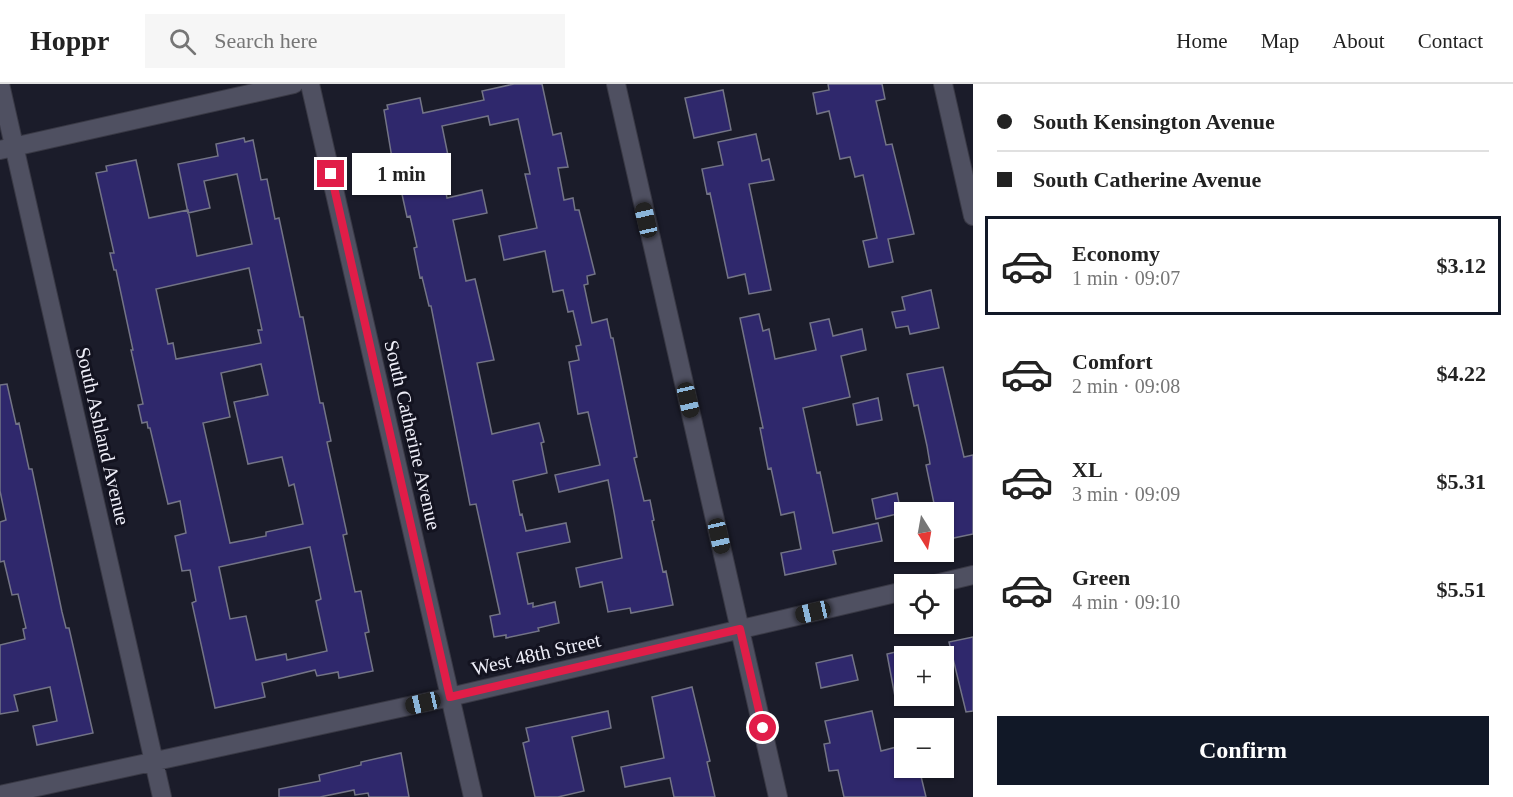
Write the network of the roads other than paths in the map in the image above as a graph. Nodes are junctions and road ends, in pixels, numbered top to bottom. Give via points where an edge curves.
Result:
1 (0, 84) edge
2 (294, 84) edge
3 (310, 84) edge
4 (615, 84) edge
5 (943, 84) edge
6 (7, 148) edge
7 (973, 216) edge
8 (973, 575) edge
9 (954, 580) edge
10 (894, 593) edge
11 (740, 629) junction
12 (450, 697) junction
13 (153, 762) junction
14 (0, 795) edge
15 (162, 797) edge
16 (473, 797) edge
17 (778, 797) edge

1 - 6 street, South Ashland Avenue
2 - 6 street
3 - 12 street, South Catherine Avenue
4 - 11 street
5 - 7 street
6 - 13 street, South Ashland Avenue
8 - 9 street
10 - 11 street, West 48th Street
11 - 12 street, West 48th Street
11 - 17 street
12 - 13 street, West 48th Street
12 - 16 street, South Catherine Avenue
13 - 14 street, West 48th Street
13 - 15 street, South Ashland Avenue

